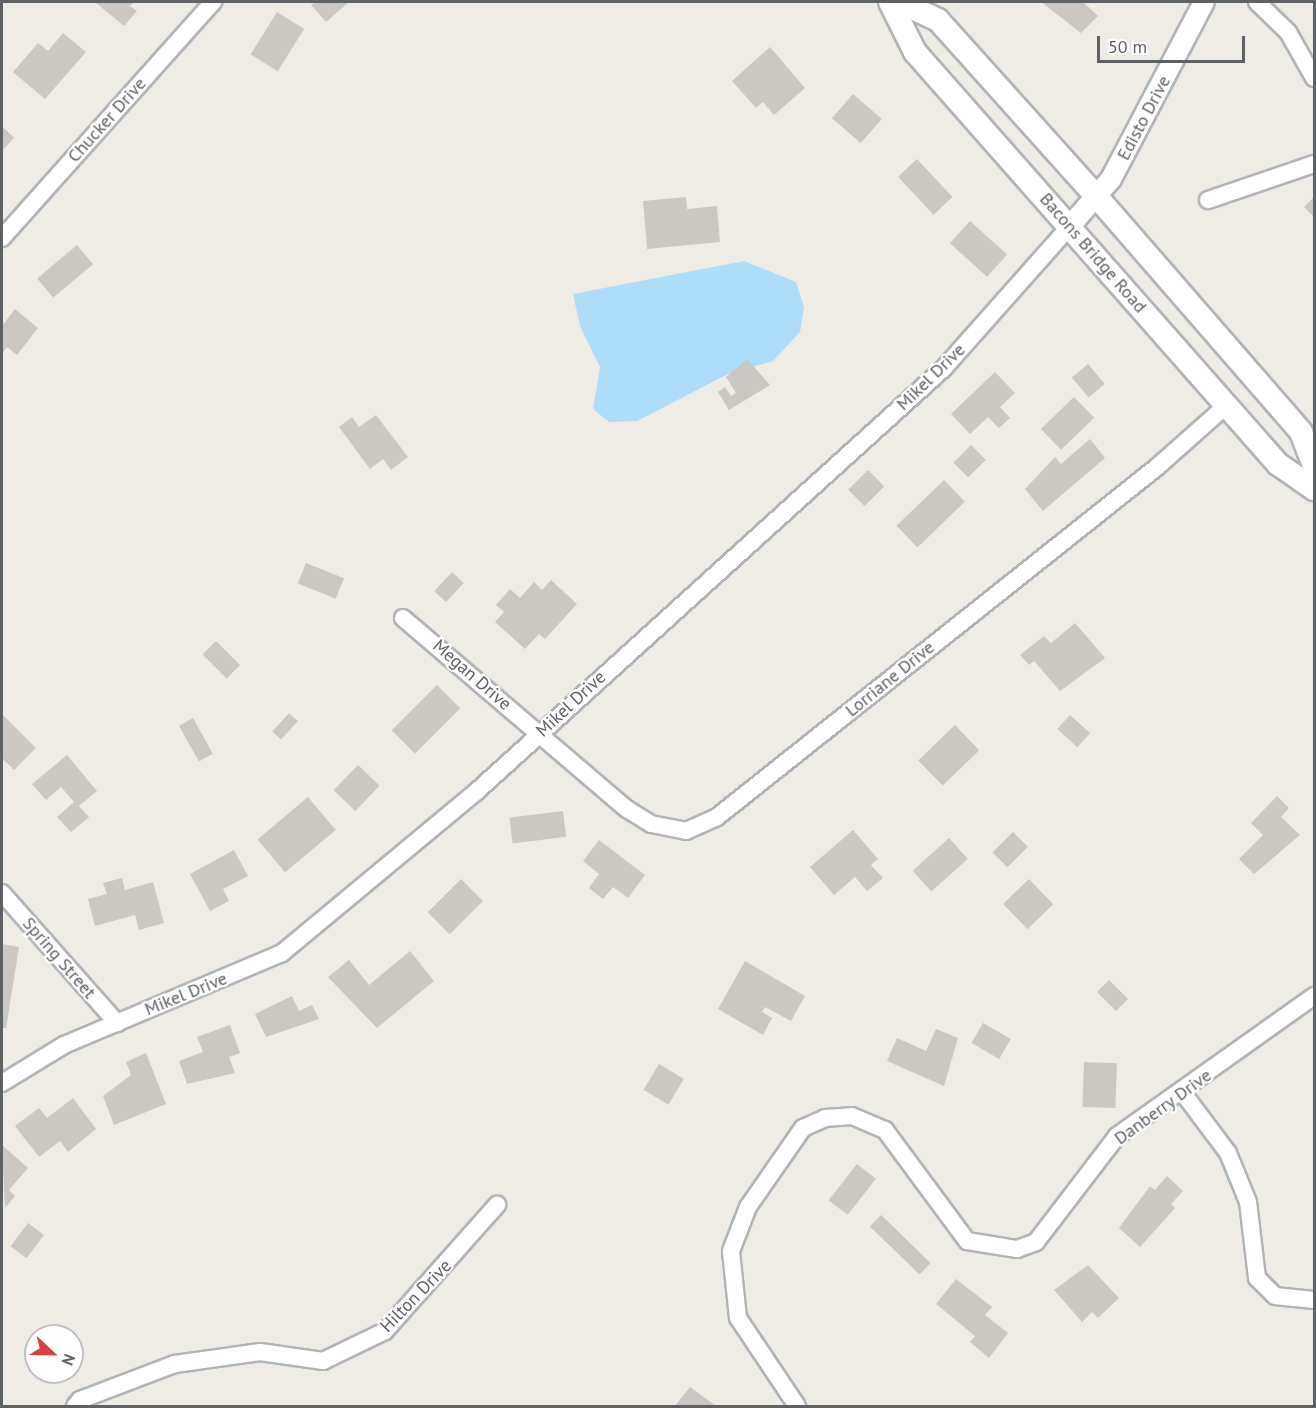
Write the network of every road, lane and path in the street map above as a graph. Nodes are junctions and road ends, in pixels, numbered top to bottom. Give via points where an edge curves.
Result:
1 (213, 2) edge
2 (890, 2) edge
3 (900, 2) edge
4 (1204, 2) edge
5 (1257, 2) edge
6 (1314, 78) edge
7 (1314, 164) edge
8 (1097, 197) junction
9 (1208, 200) dead end
10 (1070, 226) junction
11 (2, 238) edge
12 (1228, 404) junction
13 (1314, 466) edge
14 (1314, 489) edge
15 (403, 618) dead end
16 (540, 732) junction
17 (2, 893) edge
18 (1314, 996) edge
19 (117, 1023) junction
20 (2, 1083) edge
21 (1184, 1094) junction
22 (497, 1205) dead end
23 (1314, 1300) edge
24 (75, 1407) edge
25 (797, 1407) edge

1 - 11 street, Chucker Drive
2 - 10 main road, Bacons Bridge Road via 915,52
3 - 8 main road via 938,20
4 - 8 street, Edisto Drive
5 - 6 street via 1288,32
7 - 9 street
8 - 10 street, Edisto Drive
8 - 13 main road via 1300,432
10 - 12 main road, Bacons Bridge Road
10 - 16 street, Mikel Drive via 944,368
12 - 14 main road, Bacons Bridge Road via 1278,464
12 - 16 street, Lorriane Drive via 1157,467 702,825 674,832 651,824
15 - 16 street, Megan Drive
16 - 19 street, Mikel Drive via 282,952
17 - 19 street, Spring Street
18 - 21 street, Danberry Drive
19 - 20 street, Mikel Drive via 64,1045
21 - 23 street via 1228,1153 1248,1202 1257,1278 1275,1296
21 - 25 street, Danberry Drive via 1117,1136 1036,1242 992,1248 967,1241 885,1131 852,1116 825,1118 803,1128 748,1208 731,1251 738,1318
22 - 24 street, Hilton Drive via 385,1331 323,1361 260,1352 175,1364 80,1400

